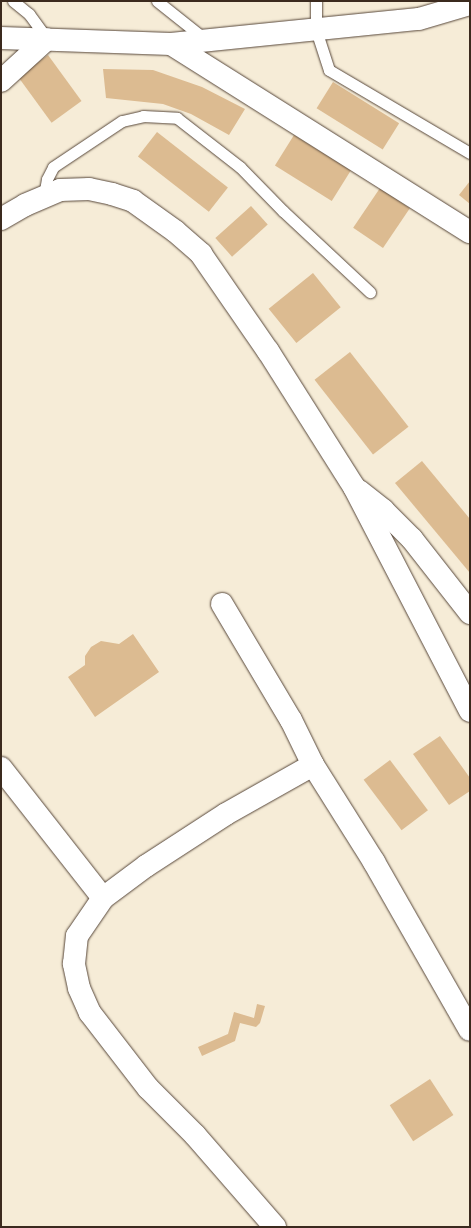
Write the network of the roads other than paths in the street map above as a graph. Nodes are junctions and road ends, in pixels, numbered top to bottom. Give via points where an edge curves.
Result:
1 (13, 1) edge
2 (158, 1) edge
3 (316, 1) edge
4 (470, 4) edge
5 (316, 30) junction
6 (1, 38) edge
7 (47, 39) junction
8 (207, 41) junction
9 (171, 44) junction
10 (1, 82) edge
11 (470, 153) edge
12 (44, 196) junction
13 (1, 219) edge
14 (470, 232) edge
15 (370, 292) dead end
16 (354, 487) junction
17 (222, 604) dead end
18 (470, 613) edge
19 (470, 711) edge
20 (313, 765) junction
21 (1, 768) edge
22 (102, 898) junction
23 (470, 1030) edge
24 (275, 1227) edge

1 - 7 lane via 29,14
2 - 8 lane
3 - 5 lane
4 - 5 street via 420,19
5 - 8 street
5 - 11 lane via 329,70
6 - 7 street
7 - 9 street
7 - 10 street
8 - 9 street
9 - 14 street
12 - 13 street
12 - 15 lane via 53,167 122,121 142,116 178,118 240,167
12 - 16 street via 60,190 88,189 133,201 201,254 268,351
16 - 18 street via 384,510 412,539
16 - 19 street
17 - 20 street
20 - 22 street via 226,814
20 - 23 street via 374,862
21 - 22 street
22 - 24 street via 77,936 74,964 79,988 90,1013 148,1088 196,1135

